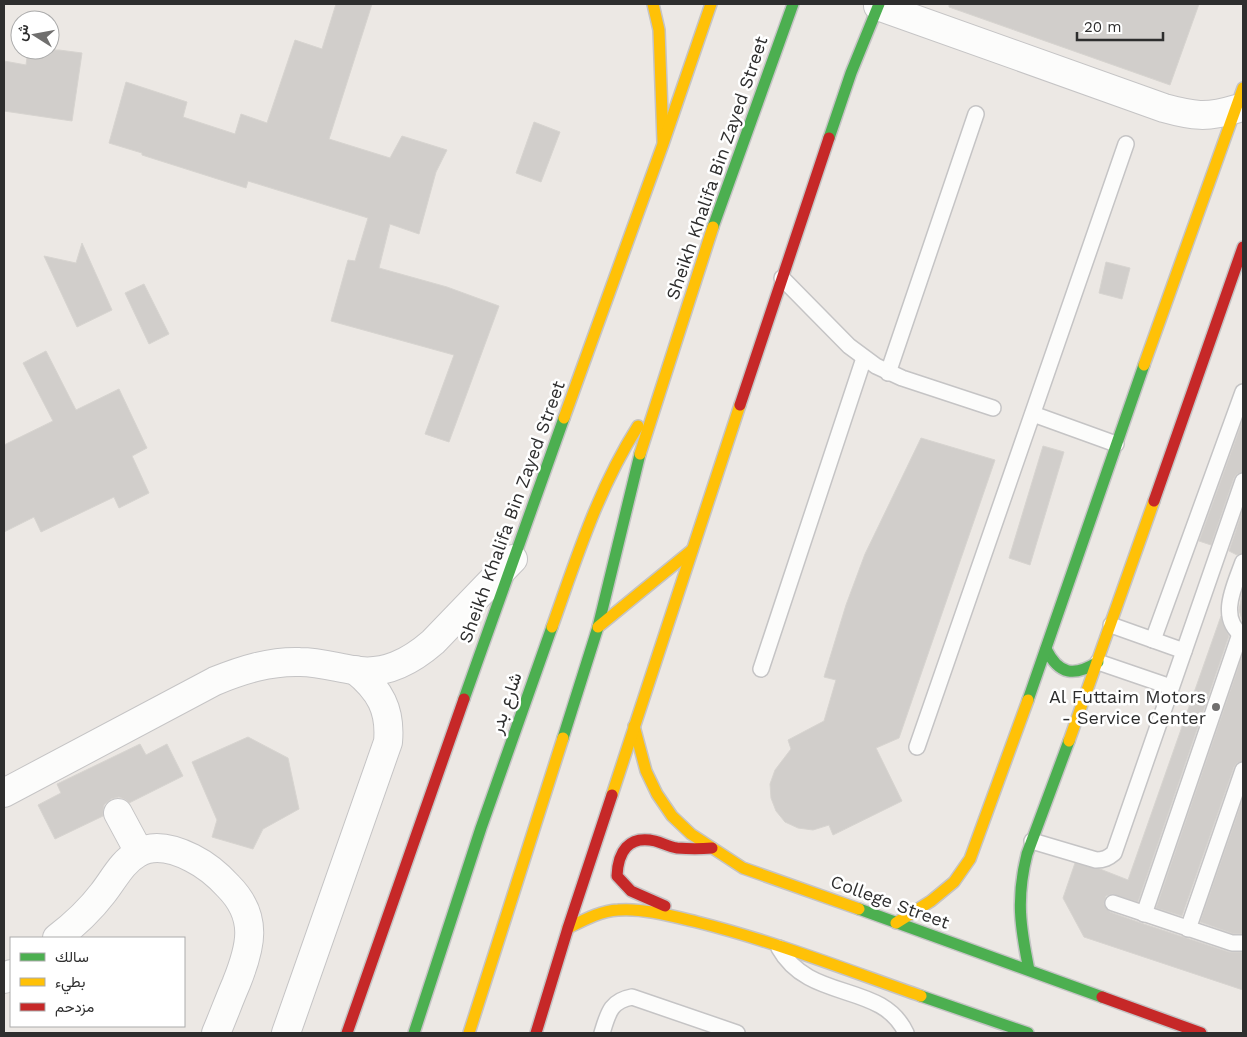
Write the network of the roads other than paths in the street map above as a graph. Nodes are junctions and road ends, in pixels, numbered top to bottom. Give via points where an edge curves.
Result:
1 (653, 4) edge
2 (711, 4) edge
3 (793, 4) edge
4 (878, 5) edge
5 (1240, 99) edge
6 (976, 114) dead end
7 (663, 144) junction
8 (1126, 144) dead end
9 (1243, 247) edge
10 (782, 278) junction
11 (864, 358) junction
12 (888, 372) junction
13 (1243, 392) edge
14 (658, 396) junction
15 (993, 408) dead end
16 (1033, 414) junction
17 (1116, 444) junction
18 (1243, 481) edge
19 (692, 550) junction
20 (513, 559) junction
21 (1243, 562) edge
22 (1111, 625) junction
23 (598, 627) junction
24 (1242, 635) edge
25 (1153, 640) junction
26 (1046, 649) junction
27 (1184, 651) junction
28 (1098, 662) junction
29 (762, 669) dead end
30 (355, 670) junction
31 (1171, 688) junction
32 (634, 726) junction
33 (917, 747) dead end
34 (1243, 770) edge
35 (4, 793) edge
36 (118, 813) dead end
37 (1032, 840) junction
38 (712, 848) junction
39 (139, 852) junction
40 (1113, 903) dead end
41 (1144, 914) junction
42 (684, 919) junction
43 (896, 923) junction
44 (568, 928) junction
45 (1188, 928) junction
46 (58, 937) edge
47 (1243, 943) edge
48 (777, 945) junction
49 (1029, 970) junction
50 (216, 1033) edge
51 (286, 1033) edge
52 (347, 1033) edge
53 (414, 1033) edge
54 (469, 1033) edge
55 (536, 1033) edge
56 (602, 1033) edge
57 (737, 1033) edge
58 (906, 1033) edge
59 (1028, 1033) edge
60 (1201, 1033) edge

1 - 7 main road via 659,30
2 - 7 main road, Sheikh Khalifa Bin Zayed Street
3 - 14 main road, Sheikh Khalifa Bin Zayed Street via 717,214
4 - 5 street via 1164,108 1200,116 1218,114
4 - 10 main road via 851,73
5 - 17 main road
6 - 12 lane
7 - 20 main road, Sheikh Khalifa Bin Zayed Street
8 - 16 lane
9 - 22 main road
10 - 11 lane
10 - 19 main road
11 - 12 lane
11 - 29 lane
12 - 15 lane
13 - 25 lane
14 - 23 main road, Sheikh Khalifa Bin Zayed Street via 635,472
14 - 53 main road, شارع بدر via 616,464 599,500 522,710
16 - 17 lane
16 - 33 lane
17 - 26 main road
18 - 27 lane
19 - 23 main road
19 - 32 main road
20 - 30 street via 433,642 406,663 372,671
20 - 52 main road, Sheikh Khalifa Bin Zayed Street
21 - 24 lane via 1229,605 1230,617
22 - 25 lane
22 - 28 main road
23 - 54 main road, Sheikh Khalifa Bin Zayed Street
24 - 41 lane
25 - 27 lane
26 - 28 main road via 1050,659 1068,672 1078,673
26 - 43 main road via 970,859 954,882
27 - 31 lane
28 - 31 lane
28 - 37 main road
30 - 35 street via 298,662 242,670 215,681
30 - 51 street via 382,702 387,714 388,742
31 - 37 lane via 1114,853 1109,858 1096,860
32 - 38 main road, College Street via 646,771 657,794 690,834
32 - 44 main road
34 - 45 lane
36 - 39 street
37 - 49 main road via 1020,879 1018,905
38 - 42 main road via 676,848 644,839 634,841 624,849 617,876 631,891
38 - 43 main road, College Street via 743,868
39 - 46 street via 124,863 103,893
39 - 50 street via 167,849 194,859 220,877 242,902 250,930 249,944
40 - 41 lane
41 - 45 lane
42 - 44 main road via 635,910 614,910
42 - 48 main road
43 - 49 main road, College Street
44 - 55 main road
45 - 47 lane via 1232,943
48 - 58 lane via 792,967 803,975 880,1004 893,1013
48 - 59 main road
49 - 60 main road, College Street
56 - 57 lane via 614,1004 632,997

